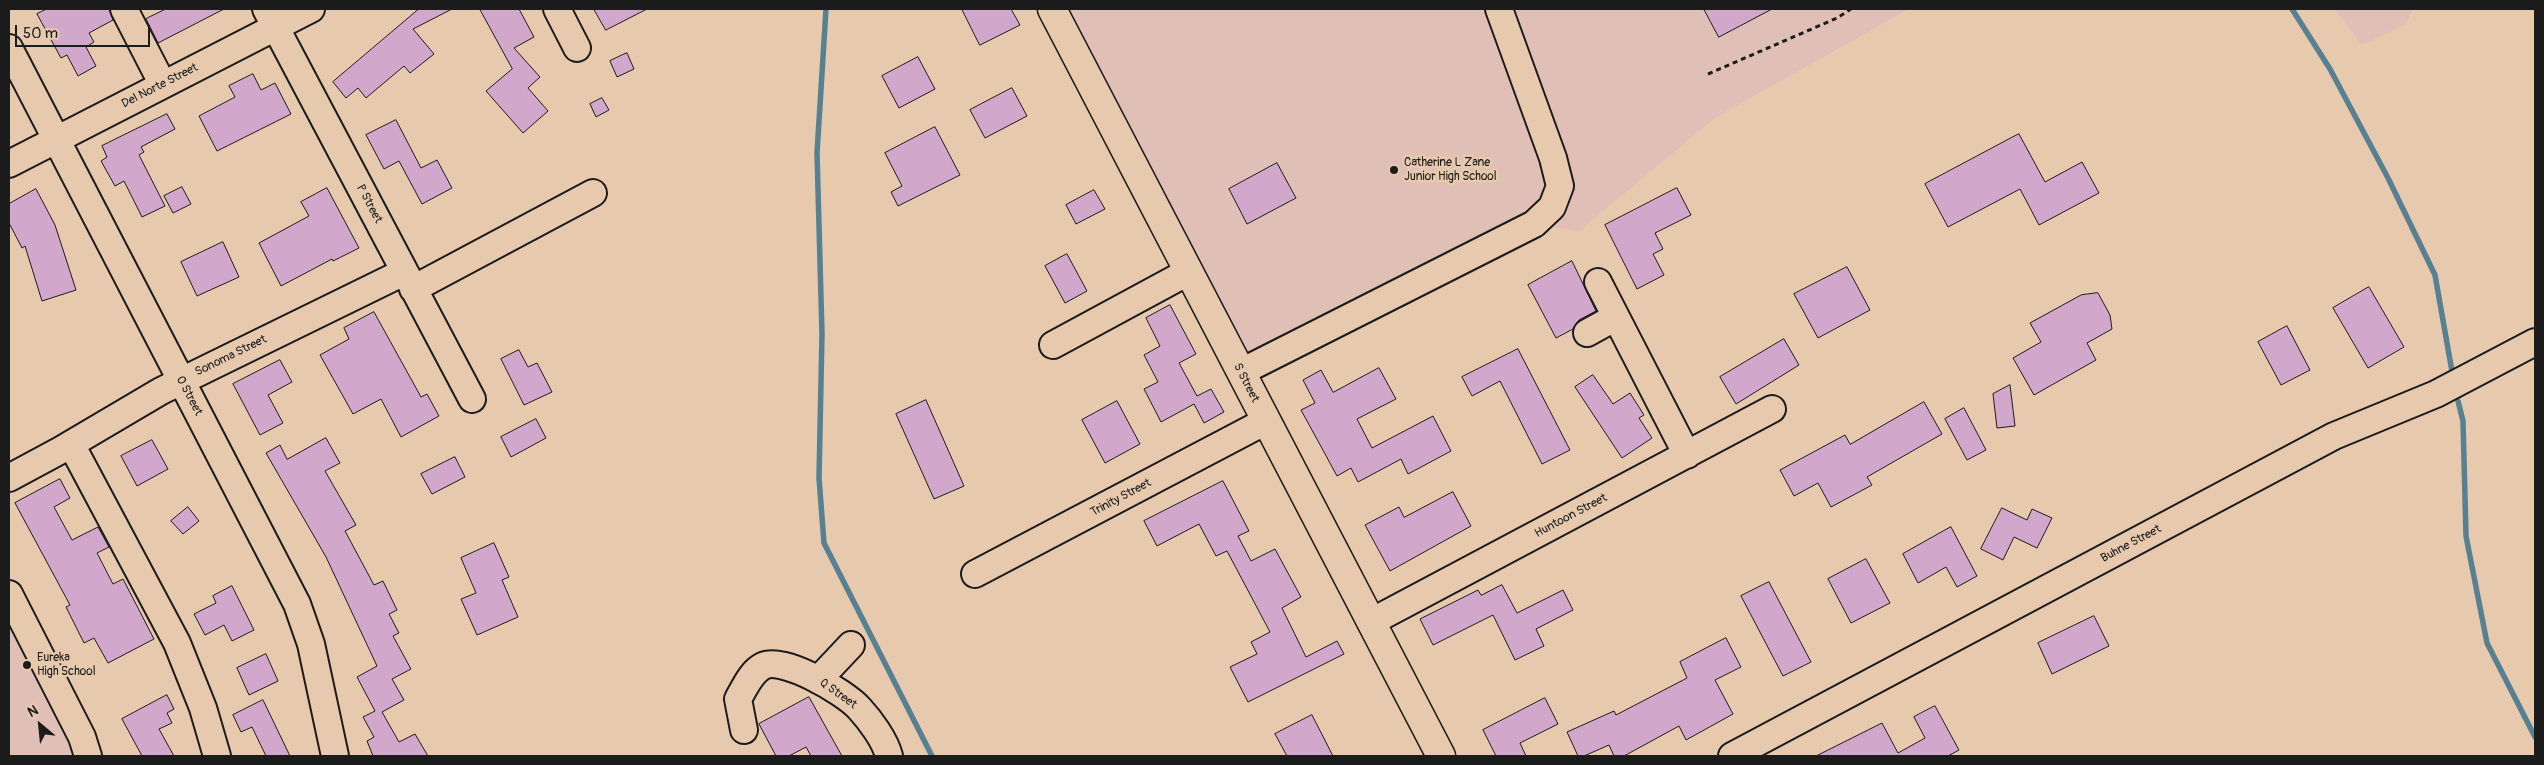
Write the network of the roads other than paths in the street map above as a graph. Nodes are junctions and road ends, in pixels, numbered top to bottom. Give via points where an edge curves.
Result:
1 (124, 9) edge
2 (311, 9) edge
3 (557, 9) edge
4 (1052, 9) edge
5 (1499, 9) edge
6 (271, 18) edge
7 (9, 48) edge
8 (577, 48) dead end
9 (163, 85) junction
10 (57, 139) junction
11 (9, 164) edge
12 (593, 194) dead end
13 (1188, 272) junction
14 (409, 280) junction
15 (1598, 282) dead end
16 (1616, 317) junction
17 (1587, 333) dead end
18 (2535, 342) edge
19 (1053, 345) dead end
20 (1241, 372) junction
21 (181, 381) junction
22 (472, 399) dead end
23 (1772, 409) dead end
24 (1266, 421) junction
25 (71, 444) junction
26 (1687, 454) junction
27 (9, 478) edge
28 (975, 574) dead end
29 (9, 594) edge
30 (1371, 622) junction
31 (851, 645) dead end
32 (818, 680) junction
33 (744, 730) dead end
34 (88, 756) edge
35 (217, 756) edge
36 (335, 756) edge
37 (889, 756) edge
38 (1441, 756) edge
39 (1732, 756) edge

1 - 9 street
2 - 6 street, Del Norte Street
3 - 8 street
4 - 13 main road, S Street
5 - 20 street via 1553,158 1560,186 1552,207 1534,224
6 - 9 street, Del Norte Street
6 - 14 street, P Street
7 - 10 street, O Street
9 - 10 street, Del Norte Street
10 - 11 street, Del Norte Street
10 - 21 street, O Street
12 - 14 street, Sonoma Street
13 - 19 street
13 - 20 main road, S Street
14 - 21 street, Sonoma Street
14 - 22 street, P Street
15 - 16 street
16 - 17 street
16 - 26 street
18 - 39 street, Buhne Street via 2436,394 2334,436
20 - 24 main road, S Street
21 - 25 street, Sonoma Street
21 - 36 street, O Street via 296,604 311,644
23 - 26 street, Huntoon Street
24 - 28 street, Trinity Street
24 - 30 main road, S Street
25 - 27 street, Sonoma Street
25 - 35 street via 177,643 203,708
26 - 30 street, Huntoon Street
29 - 34 street via 82,737
30 - 38 main road, S Street
31 - 32 street
32 - 33 street, Q Street via 784,665 764,665 751,676 738,699
32 - 37 street, Q Street via 858,707 887,747

